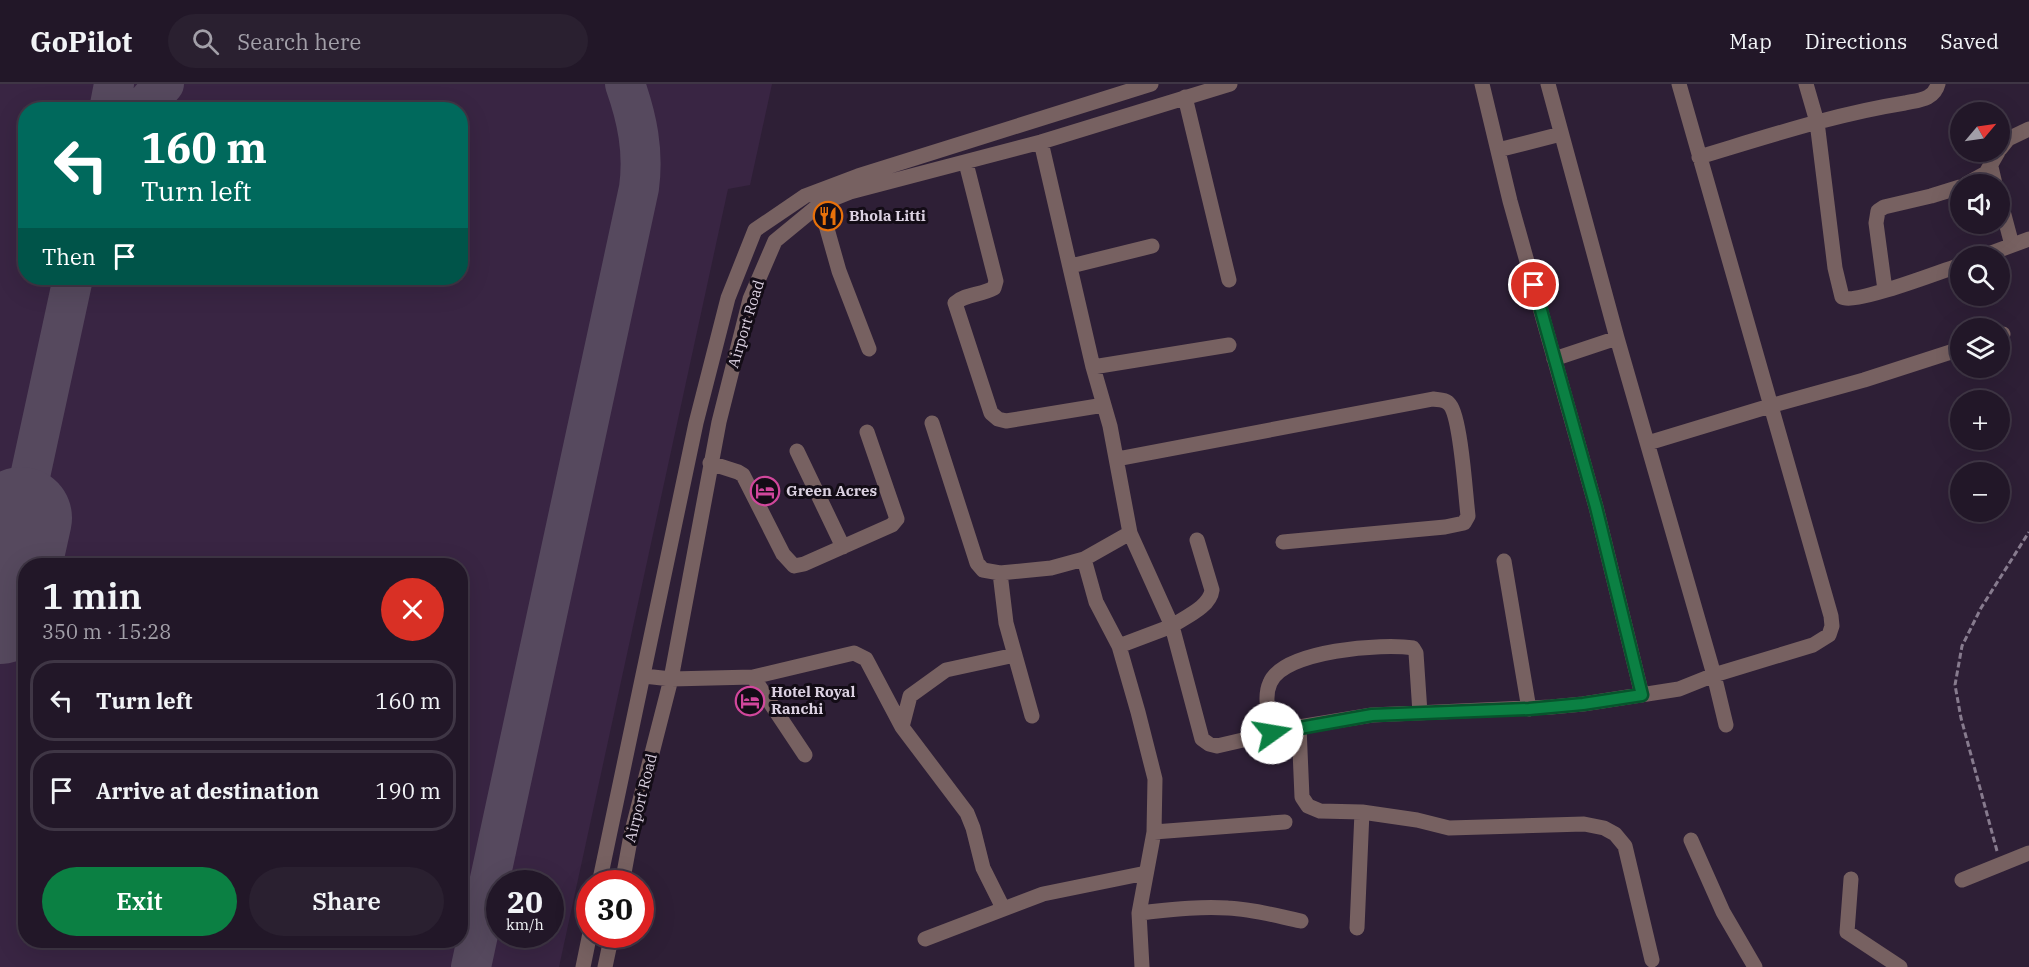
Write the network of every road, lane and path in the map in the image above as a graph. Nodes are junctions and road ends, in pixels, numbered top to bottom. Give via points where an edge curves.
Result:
1 (1150, 84) edge
2 (1230, 84) edge
3 (1482, 84) edge
4 (1548, 84) edge
5 (1679, 84) edge
6 (1806, 84) edge
7 (1938, 84) edge
8 (1185, 97) junction
9 (1817, 122) junction
10 (2029, 129) edge
11 (1561, 134) junction
12 (2010, 138) edge
13 (1041, 142) junction
14 (1498, 150) junction
15 (1699, 157) junction
16 (1993, 162) edge
17 (966, 163) junction
18 (1990, 167) junction
19 (1983, 174) edge
20 (1992, 174) edge
21 (1950, 190) edge
22 (819, 204) junction
23 (2009, 234) edge
24 (2029, 239) edge
25 (2012, 245) joint
26 (1152, 246) dead end
27 (1071, 266) junction
28 (1950, 268) edge
29 (1229, 280) dead end
30 (1885, 290) junction
31 (1617, 338) junction
32 (1229, 345) dead end
33 (869, 349) dead end
34 (1950, 352) edge
35 (1554, 359) junction
36 (1093, 367) junction
37 (1104, 405) junction
38 (1770, 406) junction
39 (932, 423) dead end
40 (867, 432) dead end
41 (1648, 443) junction
42 (797, 451) dead end
43 (1117, 459) junction
44 (710, 463) junction
45 (2029, 532) edge
46 (1130, 533) junction
47 (1197, 540) dead end
48 (1284, 542) dead end
49 (843, 547) junction
50 (1084, 559) junction
51 (1504, 561) dead end
52 (1000, 573) junction
53 (1172, 626) junction
54 (1119, 646) junction
55 (1015, 655) junction
56 (1714, 675) junction
57 (644, 676) junction
58 (753, 677) junction
59 (671, 679) junction
60 (1642, 695) junction
61 (1529, 709) junction
62 (1420, 712) junction
63 (1032, 716) dead end
64 (1726, 725) dead end
65 (902, 727) junction
66 (1299, 727) junction
67 (1272, 733) junction
68 (805, 755) dead end
69 (1362, 812) junction
70 (1286, 822) dead end
71 (1154, 832) junction
72 (1691, 840) dead end
73 (2029, 853) edge
74 (2001, 865) junction
75 (602, 870) edge
76 (625, 870) edge
77 (1146, 873) junction
78 (1851, 879) dead end
79 (1962, 880) dead end
80 (1003, 909) junction
81 (1139, 913) junction
82 (1301, 921) dead end
83 (1357, 928) dead end
84 (925, 939) dead end
85 (587, 948) edge
86 (609, 948) edge
87 (1652, 960) dead end
88 (583, 967) edge
89 (605, 967) edge
90 (1142, 967) edge
91 (1755, 967) edge
92 (1900, 967) edge

1 - 57 street, Airport Road via 805,196 755,230 728,298 696,423
2 - 8 street, Airport Road
3 - 14 street
4 - 11 street
5 - 15 street
6 - 9 street
7 - 9 street via 1934,93 1922,100
8 - 13 street, Airport Road
8 - 29 street
9 - 15 street
9 - 30 street via 1841,295 1848,300
10 - 12 street
11 - 14 street
11 - 31 street
13 - 17 street, Airport Road
13 - 27 street
14 - 35 street
15 - 38 street
16 - 18 street
17 - 22 street, Airport Road via 850,192
17 - 37 street via 996,280 994,288 955,303 991,413 1006,421
18 - 19 street
18 - 20 street
21 - 30 street via 1878,211 1876,223
22 - 33 street via 838,271
22 - 44 street, Airport Road via 775,241 750,299
23 - 25 street
24 - 25 street
26 - 27 street
27 - 36 street
28 - 30 street
31 - 35 street
31 - 41 street
32 - 36 street
34 - 38 street
35 - 60 street via 1596,507
36 - 37 street
37 - 43 street
38 - 41 street
38 - 56 street via 1832,631 1813,645
39 - 52 street via 977,563 983,570
40 - 49 street via 897,519 892,525
41 - 56 street
42 - 49 street
43 - 46 street
43 - 48 street via 1433,399 1451,405 1467,506 1464,523
44 - 49 street via 743,475 783,554 794,566
44 - 59 street, Airport Road
45 - 74 path via 1962,646 1955,685 1960,718
46 - 50 street
46 - 53 street
47 - 53 street via 1211,597
50 - 52 street via 1051,568
50 - 54 street via 1096,602
51 - 61 street
52 - 55 street via 1006,623
53 - 54 street
53 - 67 street via 1202,740 1217,746
54 - 71 street via 1155,779
55 - 63 street
55 - 65 street via 946,670 910,696
56 - 60 street via 1679,689
56 - 64 street
57 - 59 street
57 - 75 street, Airport Road
58 - 59 street
58 - 65 street via 854,653 866,659
58 - 68 street
59 - 76 street, Airport Road
60 - 61 street
61 - 62 street
62 - 66 street
62 - 67 street via 1413,648 1330,651 1294,663 1272,679 1267,700
65 - 80 street via 967,813 983,868
66 - 67 street
66 - 69 street via 1302,797 1308,806 1320,811
69 - 83 street
69 - 87 street via 1449,828 1584,824 1604,828 1625,846
70 - 71 street
71 - 77 street
72 - 91 street via 1723,912
73 - 74 street
74 - 79 street
77 - 80 street via 1057,890
77 - 81 street
78 - 92 street via 1847,932
80 - 84 street
81 - 82 street via 1228,908
81 - 90 street
85 - 88 street
86 - 89 street

